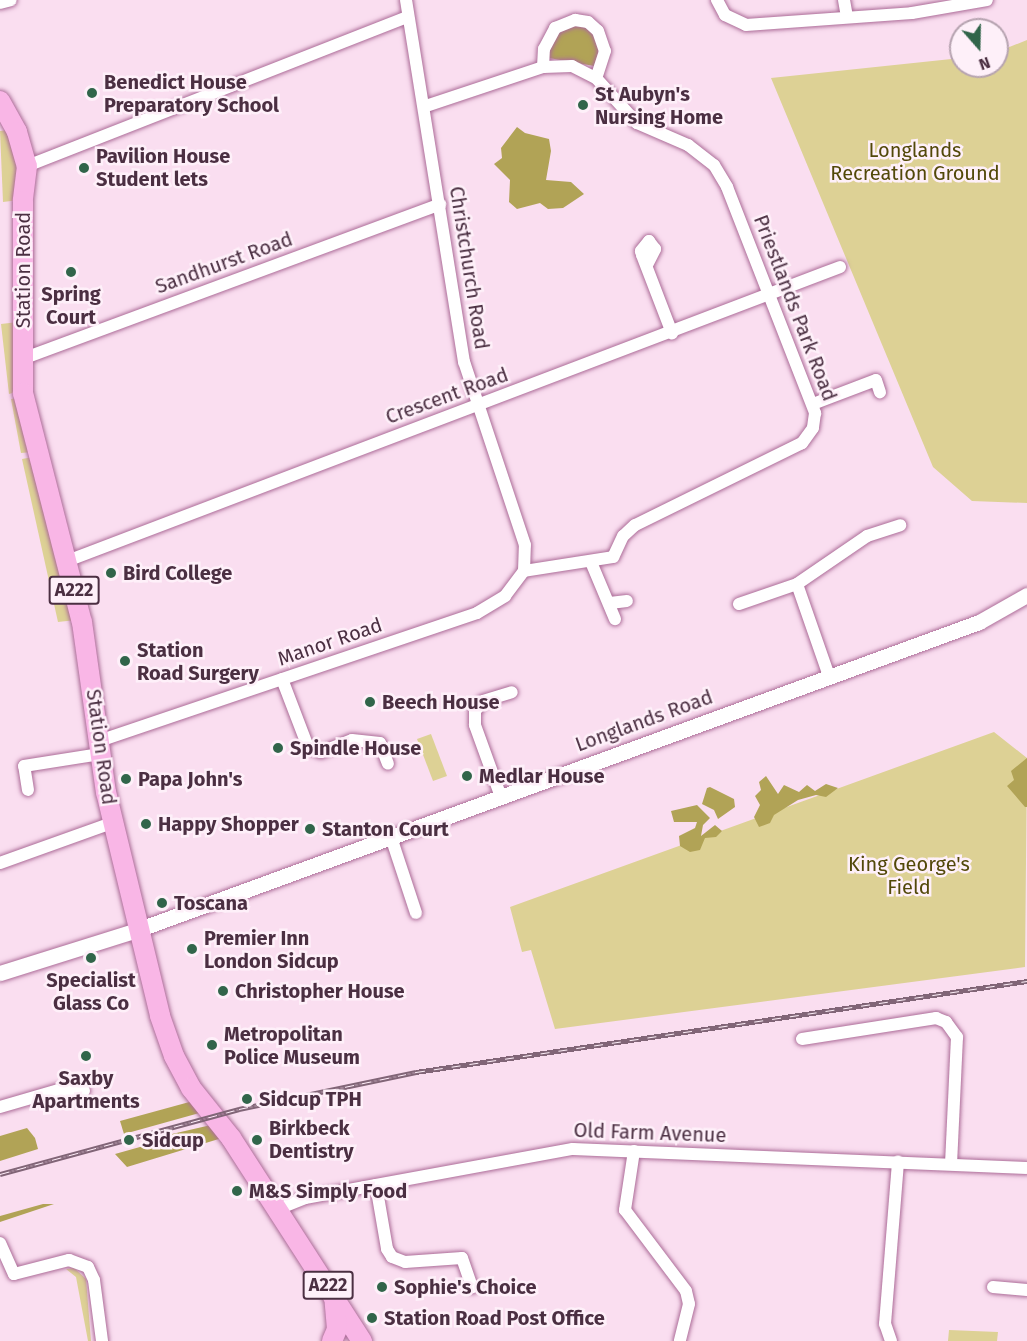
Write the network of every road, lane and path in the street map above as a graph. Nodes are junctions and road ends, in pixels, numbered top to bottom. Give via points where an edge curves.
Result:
1 (10, 0) edge
2 (406, 0) edge
3 (717, 0) edge
4 (844, 0) edge
5 (987, 0) edge
6 (0, 3) edge
7 (408, 17) junction
8 (847, 17) junction
9 (543, 67) junction
10 (596, 78) junction
11 (0, 101) edge
12 (426, 106) junction
13 (27, 166) junction
14 (440, 204) junction
15 (646, 266) dead end
16 (840, 267) dead end
17 (770, 296) junction
18 (672, 333) junction
19 (22, 359) junction
20 (880, 392) dead end
21 (813, 404) junction
22 (476, 406) junction
23 (900, 525) dead end
24 (67, 561) junction
25 (591, 562) junction
26 (524, 571) junction
27 (797, 584) junction
28 (1026, 598) edge
29 (627, 601) dead end
30 (610, 603) junction
31 (739, 604) dead end
32 (615, 619) dead end
33 (829, 676) junction
34 (282, 679) junction
35 (512, 692) dead end
36 (100, 747) junction
37 (388, 765) dead end
38 (28, 790) dead end
39 (501, 797) junction
40 (112, 823) junction
41 (391, 837) junction
42 (0, 863) edge
43 (416, 913) dead end
44 (137, 930) junction
45 (0, 973) edge
46 (802, 1039) dead end
47 (84, 1091) dead end
48 (0, 1107) edge
49 (634, 1151) junction
50 (897, 1162) junction
51 (951, 1164) junction
52 (1027, 1168) edge
53 (376, 1185) junction
54 (278, 1209) junction
55 (0, 1243) edge
56 (472, 1287) dead end
57 (993, 1287) dead end
58 (1027, 1290) edge
59 (333, 1293) junction
60 (363, 1340) edge
61 (102, 1341) edge
62 (332, 1341) edge
63 (680, 1341) edge
64 (891, 1341) edge

1 - 6 street
2 - 7 street, Christchurch Road
3 - 8 street via 725,15 746,25
4 - 8 street
5 - 8 street via 912,13
7 - 12 street, Christchurch Road
7 - 13 street
9 - 10 street, Priestlands Park Road via 572,66
9 - 10 street via 544,49 555,28 575,20 588,22 598,31 606,51
9 - 12 street, Priestlands Park Road
10 - 17 street, Priestlands Park Road via 638,123 676,137 714,165 733,201
11 - 13 main road, Station Road / A222 via 17,132
12 - 14 street, Christchurch Road
13 - 19 main road, Station Road / A222 via 23,201
14 - 19 street, Sandhurst Road
14 - 22 street, Christchurch Road via 464,362
15 - 18 street
16 - 17 street, Crescent Road
17 - 18 street, Crescent Road
17 - 21 street, Priestlands Park Road
18 - 22 street, Crescent Road
19 - 24 main road, Station Road / A222 via 23,393
20 - 21 street via 876,381
21 - 25 street, Priestlands Park Road via 813,428 802,443 635,525 623,536 613,556
22 - 24 street, Crescent Road
22 - 26 street, Christchurch Road via 525,545
23 - 27 street via 867,536
24 - 36 main road, Station Road / A222 via 83,629
25 - 26 street, Priestlands Park Road
25 - 30 street
26 - 34 street, Manor Road via 494,606
27 - 31 street
27 - 33 street
28 - 33 street, Longlands Road via 979,622
29 - 30 street
30 - 32 street
33 - 39 street, Longlands Road
34 - 36 street, Manor Road
34 - 37 street via 308,747 321,752 352,740 380,743
35 - 39 street via 483,701 475,711 475,724
36 - 38 street, Manor Road via 24,766
36 - 40 main road, Station Road / A222
39 - 41 street, Longlands Road
40 - 42 street
40 - 44 main road, Station Road / A222
41 - 43 street
41 - 44 street, Longlands Road
44 - 45 street, Longlands Road
44 - 54 main road, Station Road / A222 via 174,1056 191,1088 224,1127
46 - 51 street via 936,1018 946,1022 957,1037
47 - 48 street via 58,1090
49 - 50 street, Old Farm Avenue
49 - 53 street, Old Farm Avenue via 556,1150
49 - 63 street via 625,1210 686,1291 689,1304
50 - 51 street, Old Farm Avenue
50 - 64 street via 885,1324
51 - 52 street, Old Farm Avenue
53 - 54 street, Old Farm Avenue via 305,1198
53 - 56 street via 387,1249 392,1257 405,1262 462,1258
54 - 59 main road, Station Road / A222
55 - 61 street via 14,1274 69,1260 88,1267 94,1280
57 - 58 street
59 - 60 main road, Station Road / A222
59 - 62 main road, A222 via 337,1329

